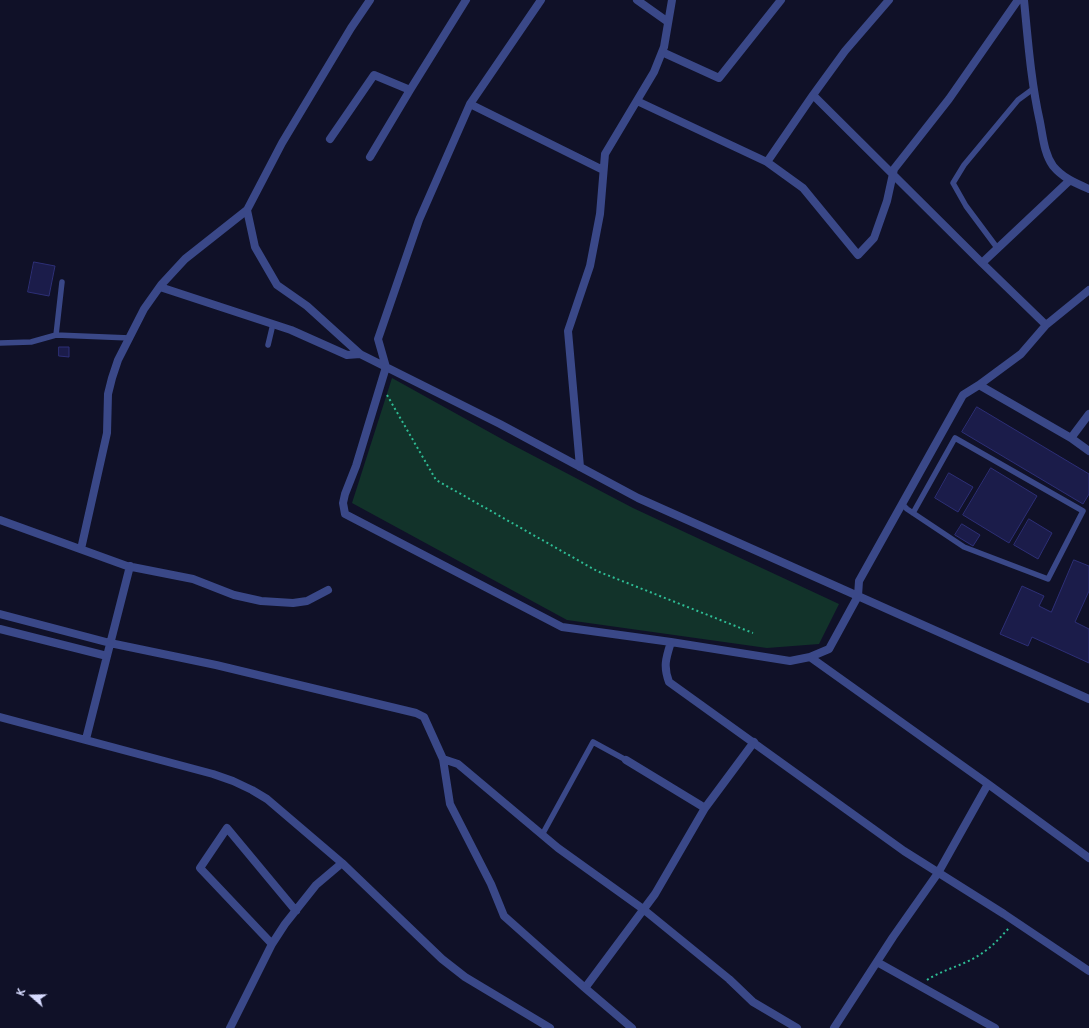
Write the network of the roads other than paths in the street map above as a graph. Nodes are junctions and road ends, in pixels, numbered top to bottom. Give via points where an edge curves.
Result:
1 (370, 0) edge
2 (466, 0) edge
3 (541, 0) edge
4 (637, 0) edge
5 (672, 0) edge
6 (781, 0) edge
7 (889, 0) edge
8 (1018, 0) edge
9 (1024, 0) edge
10 (668, 22) junction
11 (662, 52) junction
12 (1033, 89) junction
13 (410, 90) junction
14 (813, 96) junction
15 (637, 101) junction
16 (470, 104) junction
17 (330, 138) dead end
18 (370, 157) dead end
19 (767, 162) junction
20 (603, 170) junction
21 (893, 174) junction
22 (1070, 181) junction
23 (1089, 189) edge
24 (247, 210) junction
25 (998, 249) junction
26 (982, 263) junction
27 (62, 282) dead end
28 (160, 288) junction
29 (1089, 290) edge
30 (273, 324) junction
31 (1046, 325) junction
32 (56, 335) junction
33 (130, 338) junction
34 (0, 343) edge
35 (268, 345) dead end
36 (360, 354) junction
37 (386, 367) junction
38 (979, 385) junction
39 (1089, 414) edge
40 (1070, 438) junction
41 (1089, 451) edge
42 (580, 467) junction
43 (902, 504) junction
44 (914, 513) junction
45 (0, 520) edge
46 (81, 549) junction
47 (130, 566) junction
48 (328, 590) dead end
49 (858, 596) junction
50 (0, 614) edge
51 (0, 629) edge
52 (671, 642) junction
53 (110, 643) junction
54 (107, 656) junction
55 (810, 657) junction
56 (1089, 699) edge
57 (0, 717) edge
58 (86, 739) junction
59 (754, 742) junction
60 (443, 759) junction
61 (626, 760) joint
62 (988, 784) junction
63 (705, 808) junction
64 (542, 835) junction
65 (1089, 858) edge
66 (342, 863) junction
67 (938, 873) junction
68 (643, 909) junction
69 (296, 911) junction
70 (272, 944) junction
71 (877, 962) junction
72 (1089, 970) edge
73 (584, 988) junction
74 (230, 1028) edge
75 (550, 1028) edge
76 (632, 1028) edge
77 (797, 1028) edge
78 (834, 1028) edge
79 (995, 1028) edge

1 - 24 street via 282,144
2 - 13 street
3 - 16 street
4 - 10 street
5 - 10 street
6 - 11 street via 719,78
7 - 14 street via 845,52
8 - 21 street via 949,99 894,169
9 - 12 street
10 - 11 street
11 - 15 street
12 - 22 street via 1045,150 1054,167
12 - 25 lane via 1013,106 964,165 954,183 966,206
13 - 17 street via 374,75
13 - 18 street
14 - 19 street
14 - 21 street
15 - 19 street
15 - 20 street via 605,154
16 - 20 street
16 - 37 street via 419,220 378,339
19 - 21 street via 803,188 858,255 874,238
20 - 42 street via 600,214 590,266 568,331
21 - 26 street
22 - 23 street
22 - 25 street
24 - 28 street via 185,259
24 - 36 street via 255,247 277,285 307,306
25 - 26 street
26 - 31 street
27 - 32 lane
28 - 30 street
28 - 33 street via 144,309
29 - 31 street
30 - 35 lane
30 - 36 street via 347,355
31 - 38 street via 1021,354
32 - 33 lane
32 - 34 lane via 31,342
33 - 46 street via 118,360 108,394 107,433
36 - 37 street
37 - 42 street
37 - 52 street via 345,494 345,514 562,627
38 - 40 street
38 - 43 street via 963,395
39 - 40 street
40 - 41 street
42 - 49 street via 638,498
43 - 44 lane
43 - 49 street via 859,581
44 - 44 lane via 964,547 1048,579 1083,511 955,438
45 - 46 street
46 - 47 street
47 - 48 street via 193,579 234,595 261,601 308,601
47 - 53 street
49 - 55 street via 829,650
49 - 56 street
50 - 53 street
51 - 54 street
52 - 55 street via 790,661
52 - 59 street via 665,662 669,682
53 - 54 street
53 - 60 street via 216,665 416,713 424,717
54 - 58 street
55 - 62 street
57 - 58 street
58 - 66 street via 213,774 252,790 283,811
59 - 63 street
59 - 67 street
60 - 64 street via 458,764
60 - 73 street via 450,804 491,884 504,916
61 - 63 street
61 - 64 lane via 593,742
62 - 65 street
62 - 67 street
63 - 68 street
64 - 68 street
66 - 69 street via 316,885
66 - 75 street via 442,959 465,977
67 - 71 street
67 - 72 street
68 - 73 street
68 - 77 street via 754,1002
69 - 70 street
69 - 70 street via 227,828 200,868
70 - 74 street
71 - 78 street
71 - 79 street
73 - 76 street

